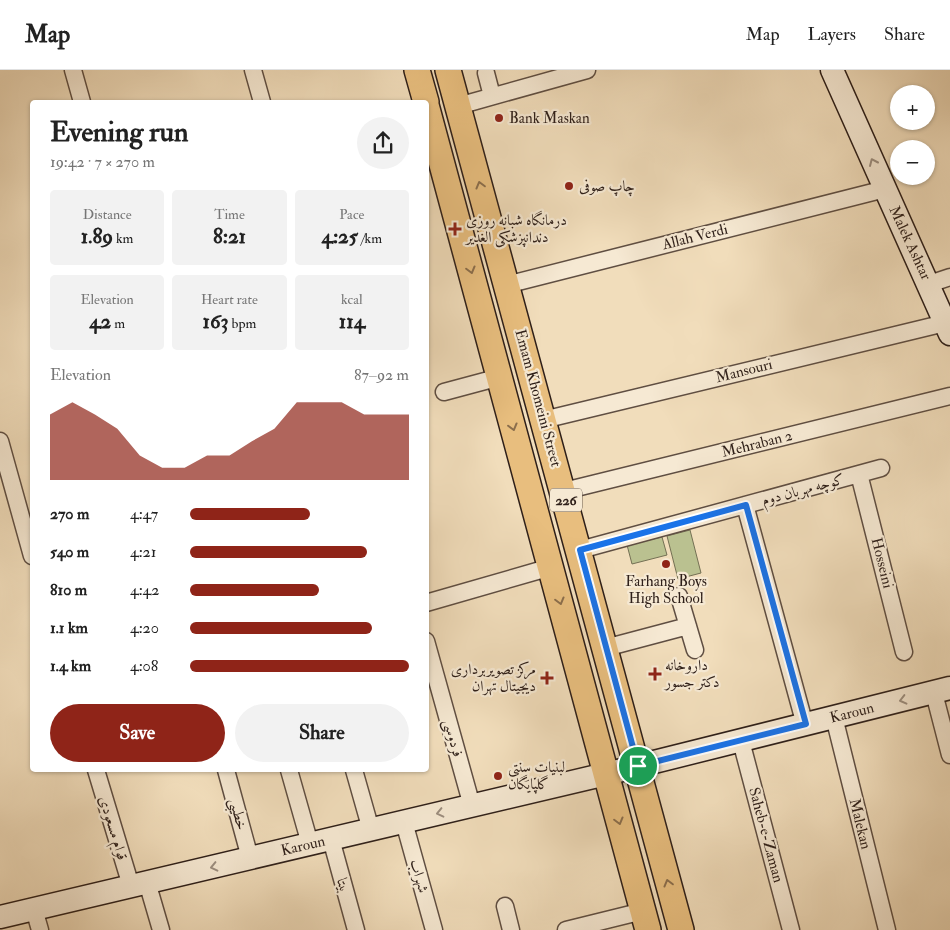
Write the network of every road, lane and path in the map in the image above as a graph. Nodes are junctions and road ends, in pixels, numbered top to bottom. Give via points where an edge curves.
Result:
1 (73, 70) edge
2 (253, 70) edge
3 (417, 70) edge
4 (448, 70) edge
5 (587, 70) edge
6 (839, 71) edge
7 (486, 73) dead end
8 (492, 96) junction
9 (81, 100) edge
10 (261, 100) edge
11 (425, 100) edge
12 (458, 106) junction
13 (429, 115) edge
14 (884, 189) junction
15 (950, 276) edge
16 (929, 284) junction
17 (506, 285) junction
18 (948, 328) edge
19 (500, 377) junction
20 (444, 392) dead end
21 (950, 396) edge
22 (543, 420) junction
23 (0, 442) edge
24 (881, 468) dead end
25 (860, 474) junction
26 (564, 491) junction
27 (746, 505) junction
28 (30, 549) edge
29 (580, 550) junction
30 (551, 567) junction
31 (679, 596) dead end
32 (429, 602) edge
33 (688, 626) junction
34 (605, 648) junction
35 (695, 650) dead end
36 (429, 652) edge
37 (904, 652) dead end
38 (942, 690) edge
39 (834, 717) junction
40 (806, 724) junction
41 (741, 741) junction
42 (950, 755) edge
43 (638, 766) junction
44 (97, 772) edge
45 (227, 772) edge
46 (290, 772) edge
47 (355, 772) edge
48 (606, 774) junction
49 (472, 806) junction
50 (404, 822) junction
51 (371, 830) junction
52 (320, 842) junction
53 (250, 858) junction
54 (139, 884) junction
55 (505, 906) dead end
56 (0, 917) edge
57 (37, 920) edge
58 (646, 921) edge
59 (161, 930) edge
60 (356, 930) edge
61 (434, 930) edge
62 (510, 930) edge
63 (566, 930) edge
64 (681, 930) edge
65 (791, 930) edge
66 (887, 930) edge

1 - 9 street
2 - 10 street
3 - 11 main road, 226
4 - 12 main road, Emam Khomeini Street / 226
5 - 8 street
14 -> 6 main road, Malek Ashtar
7 - 8 street
8 - 12 street
17 -> 12 main road, Emam Khomeini Street / 226
13 -> 19 main road, 226
14 - 16 main road, Malek Ashtar
14 - 17 street, Allah Verdi
15 - 16 street
16 - 18 main road, Malek Ashtar
17 - 22 main road, Emam Khomeini Street / 226
18 - 22 street, Mansouri
19 - 20 street
19 -> 30 main road, 226
21 - 26 street, Mehraban 2
22 - 26 main road, Emam Khomeini Street / 226
23 - 28 street
24 - 25 street, کوچه مهربان دوم
25 - 27 street, کوچه مهربان دوم
25 - 37 street, Hosseini
26 - 29 main road, Emam Khomeini Street / 226
27 - 29 street, کوچه مهربان دوم
27 - 40 street
29 - 34 main road, Emam Khomeini Street / 226
30 - 32 street
30 -> 48 main road, 226
31 - 33 street
33 - 34 street
33 - 35 street
34 - 43 main road, Emam Khomeini Street / 226
36 - 49 street, فردوسی
38 -> 39 main road, Karoun
38 - 42 street
39 - 40 main road, Karoun
39 - 66 street, Malekan
40 - 41 main road, Karoun
41 - 43 main road, Karoun
41 - 65 street, Saheb-e-Zaman
43 - 48 main road, Karoun
64 -> 43 main road, Emam Khomeini Street / 226
44 - 54 street, قوام مسعودی
45 - 53 street, خطیبی
46 - 52 street, بیتا
47 - 51 street
48 - 49 main road, Karoun
48 -> 58 main road, 226
49 -> 50 main road, Karoun
50 - 51 main road, Karoun
50 - 61 street, شهراب
51 - 52 main road, Karoun
52 - 53 main road, Karoun
52 - 60 street, بیتا
53 -> 54 main road, Karoun
54 - 57 main road, Karoun
54 - 59 street, قوام مسعودی
55 - 62 street
56 - 57 main road, Karoun
58 - 63 street

